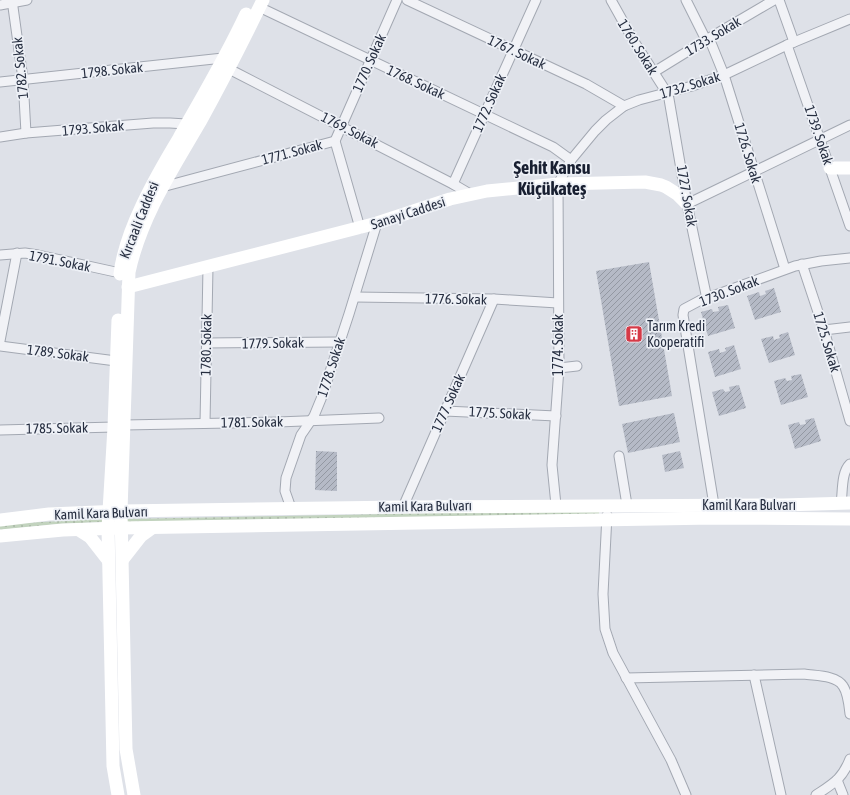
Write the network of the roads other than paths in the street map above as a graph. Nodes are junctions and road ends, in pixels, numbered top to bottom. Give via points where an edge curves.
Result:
1 (27, 0) edge
2 (397, 0) edge
3 (408, 0) edge
4 (536, 0) edge
5 (611, 0) edge
6 (686, 0) edge
7 (774, 0) edge
8 (12, 1) edge
9 (258, 2) edge
10 (0, 5) edge
11 (850, 19) edge
12 (708, 38) junction
13 (791, 43) junction
14 (513, 50) junction
15 (370, 60) junction
16 (226, 63) junction
17 (654, 72) junction
18 (724, 75) junction
19 (23, 79) junction
20 (0, 82) edge
21 (667, 93) junction
22 (624, 106) junction
23 (484, 114) junction
24 (186, 124) junction
25 (850, 125) edge
26 (342, 126) junction
27 (26, 133) junction
28 (0, 137) edge
29 (820, 139) junction
30 (335, 141) junction
31 (571, 160) junction
32 (830, 168) junction
33 (850, 168) edge
34 (754, 172) junction
35 (453, 184) junction
36 (558, 184) junction
37 (162, 186) junction
38 (470, 194) junction
39 (688, 204) junction
40 (378, 223) junction
41 (850, 226) edge
42 (360, 228) junction
43 (17, 253) junction
44 (0, 255) edge
45 (850, 258) edge
46 (802, 264) junction
47 (208, 267) junction
48 (785, 269) junction
49 (120, 273) junction
50 (128, 287) junction
51 (355, 298) junction
52 (494, 299) junction
53 (707, 299) junction
54 (558, 303) junction
55 (850, 327) edge
56 (824, 330) junction
57 (0, 341) edge
58 (339, 342) junction
59 (206, 343) junction
60 (0, 346) edge
61 (116, 361) junction
62 (577, 366) dead end
63 (559, 368) junction
64 (846, 394) edge
65 (445, 410) junction
66 (556, 416) junction
67 (379, 418) dead end
68 (850, 420) edge
69 (310, 421) junction
70 (205, 423) junction
71 (119, 426) junction
72 (0, 430) edge
73 (619, 456) dead end
74 (850, 464) edge
75 (846, 503) edge
76 (556, 505) junction
77 (608, 505) junction
78 (627, 505) junction
79 (714, 505) junction
80 (403, 506) junction
81 (291, 508) junction
82 (115, 512) junction
83 (850, 519) edge
84 (0, 520) edge
85 (606, 520) junction
86 (108, 528) junction
87 (121, 528) junction
88 (152, 528) junction
89 (79, 530) junction
90 (0, 536) edge
91 (123, 559) junction
92 (108, 560) junction
93 (754, 675) junction
94 (626, 678) junction
95 (850, 714) edge
96 (850, 759) edge
97 (838, 780) junction
98 (118, 795) edge
99 (134, 795) edge
100 (686, 795) edge
101 (781, 795) edge
102 (816, 795) edge
103 (842, 795) edge

1 - 8 street
2 - 15 street, 1770. Sokak
3 - 14 street, 1767. Sokak
4 - 14 street, 1772. Sokak
5 - 17 street, 1760. Sokak
6 - 12 street, 1726. Sokak
7 - 12 street, 1733. Sokak
7 - 13 street, 1739. Sokak
8 - 10 street
8 - 19 street, 1782. Sokak
9 - 15 street, 1768. Sokak
9 - 16 main road, Kırcaali Caddesi
11 - 13 street, 1732. Sokak
12 - 17 street, 1733. Sokak
12 - 18 street, 1726. Sokak
13 - 18 street, 1732. Sokak
13 - 29 street, 1739. Sokak
14 - 22 street, 1767. Sokak via 586,84
14 - 23 street, 1772. Sokak
15 - 23 street, 1768. Sokak
15 - 26 street, 1770. Sokak
16 - 19 street, 1798. Sokak
16 - 24 main road, Kırcaali Caddesi
16 - 26 street, 1769. Sokak
16 - 37 main road, Kırcaali Caddesi
17 - 21 street, 1760. Sokak
18 - 21 street, 1732. Sokak
18 - 34 street, 1726. Sokak
19 - 20 street, 1798. Sokak
19 - 27 street, 1782. Sokak
21 - 22 street, 1732. Sokak
21 - 39 street, 1727. Sokak
22 - 31 street, 1732. Sokak via 595,131
23 - 31 street, 1768. Sokak via 559,150
23 - 35 street, 1772. Sokak
24 - 27 street, 1793. Sokak via 170,122
24 - 49 main road, Kırcaali Caddesi via 145,198 126,247
25 - 29 street
26 - 30 street, 1770. Sokak
26 - 35 street, 1769. Sokak
27 - 28 street, 1793. Sokak
29 - 32 street, 1739. Sokak
29 - 34 street
30 - 37 street, 1771. Sokak
30 - 42 street, 1771. Sokak
31 - 36 street, 1732. Sokak
32 - 33 main road
32 - 41 street, 1739. Sokak
34 - 39 street
34 - 48 street, 1726. Sokak
35 - 38 street, 1769. Sokak
36 - 38 main road, Sanayi Caddesi
36 - 39 main road, Sanayi Caddesi via 655,183 672,190
36 - 54 street, 1774. Sokak
37 - 50 main road, Kırcaali Caddesi via 137,243 129,272
38 - 40 main road, Sanayi Caddesi
39 - 53 street, 1727. Sokak
40 - 42 main road, Sanayi Caddesi
40 - 51 street, 1778. Sokak
42 - 47 main road, Sanayi Caddesi
43 - 44 street, 1791. Sokak
43 - 49 street, 1791. Sokak via 38,255
43 - 57 street
45 - 46 street, 1730. Sokak
46 - 48 street, 1730. Sokak
46 - 56 street, 1725. Sokak
47 - 50 main road, Sanayi Caddesi
47 - 59 street, 1780. Sokak
48 - 53 street, 1730. Sokak
49 - 61 main road, Kırcaali Caddesi
50 - 71 main road, Kırcaali Caddesi
51 - 52 street, 1776. Sokak
51 - 58 street, 1778. Sokak
52 - 54 street, 1776. Sokak
52 - 65 street, 1777. Sokak
53 - 79 street, 1730. Sokak via 687,307 683,315
54 - 63 street, 1774. Sokak
55 - 56 street
56 - 64 street, 1725. Sokak
58 - 59 street, 1779. Sokak
58 - 69 street, 1778. Sokak via 321,400
59 - 70 street, 1780. Sokak
60 - 61 street, 1789. Sokak
61 - 71 main road, Kırcaali Caddesi
62 - 63 street
63 - 66 street, 1774. Sokak
64 - 68 street, 1725. Sokak
65 - 66 street, 1775. Sokak
65 - 80 street, 1777. Sokak
66 - 76 street, 1774. Sokak via 552,465
67 - 69 street, 1781. Sokak
69 - 70 street, 1781. Sokak
69 - 81 street, 1778. Sokak via 301,435 284,483 285,495
70 - 71 street, 1781. Sokak
71 - 72 street, 1785. Sokak
71 - 82 main road, Kırcaali Caddesi
73 - 78 street
74 - 75 street via 844,476
75 - 79 main road, Kamil Kara Bulvarı
76 - 77 main road, Kamil Kara Bulvarı
76 - 80 main road, Kamil Kara Bulvarı
77 - 78 main road, Kamil Kara Bulvarı
77 - 85 street
78 - 79 main road, Kamil Kara Bulvarı
80 - 81 main road, Kamil Kara Bulvarı
81 - 82 main road, Kamil Kara Bulvarı
82 - 84 main road, Kamil Kara Bulvarı via 50,514
82 - 86 main road
82 - 87 main road
83 - 85 main road, Kamil Kara Bulvarı
85 - 88 main road, Kamil Kara Bulvarı
85 - 94 street via 603,594 605,629 613,653
86 - 87 main road, Kamil Kara Bulvarı
86 - 89 main road, Kamil Kara Bulvarı
86 - 92 main road
87 - 88 main road, Kamil Kara Bulvarı
87 - 91 main road
88 - 91 main road via 141,536
89 - 90 main road, Kamil Kara Bulvarı
89 - 92 main road via 95,542
91 - 99 main road via 126,749
92 - 98 main road via 113,766
93 - 94 street
93 - 95 street via 804,674 833,678 843,685
93 - 101 street
94 - 100 street via 671,760
96 - 97 street
97 - 102 street
97 - 103 street

